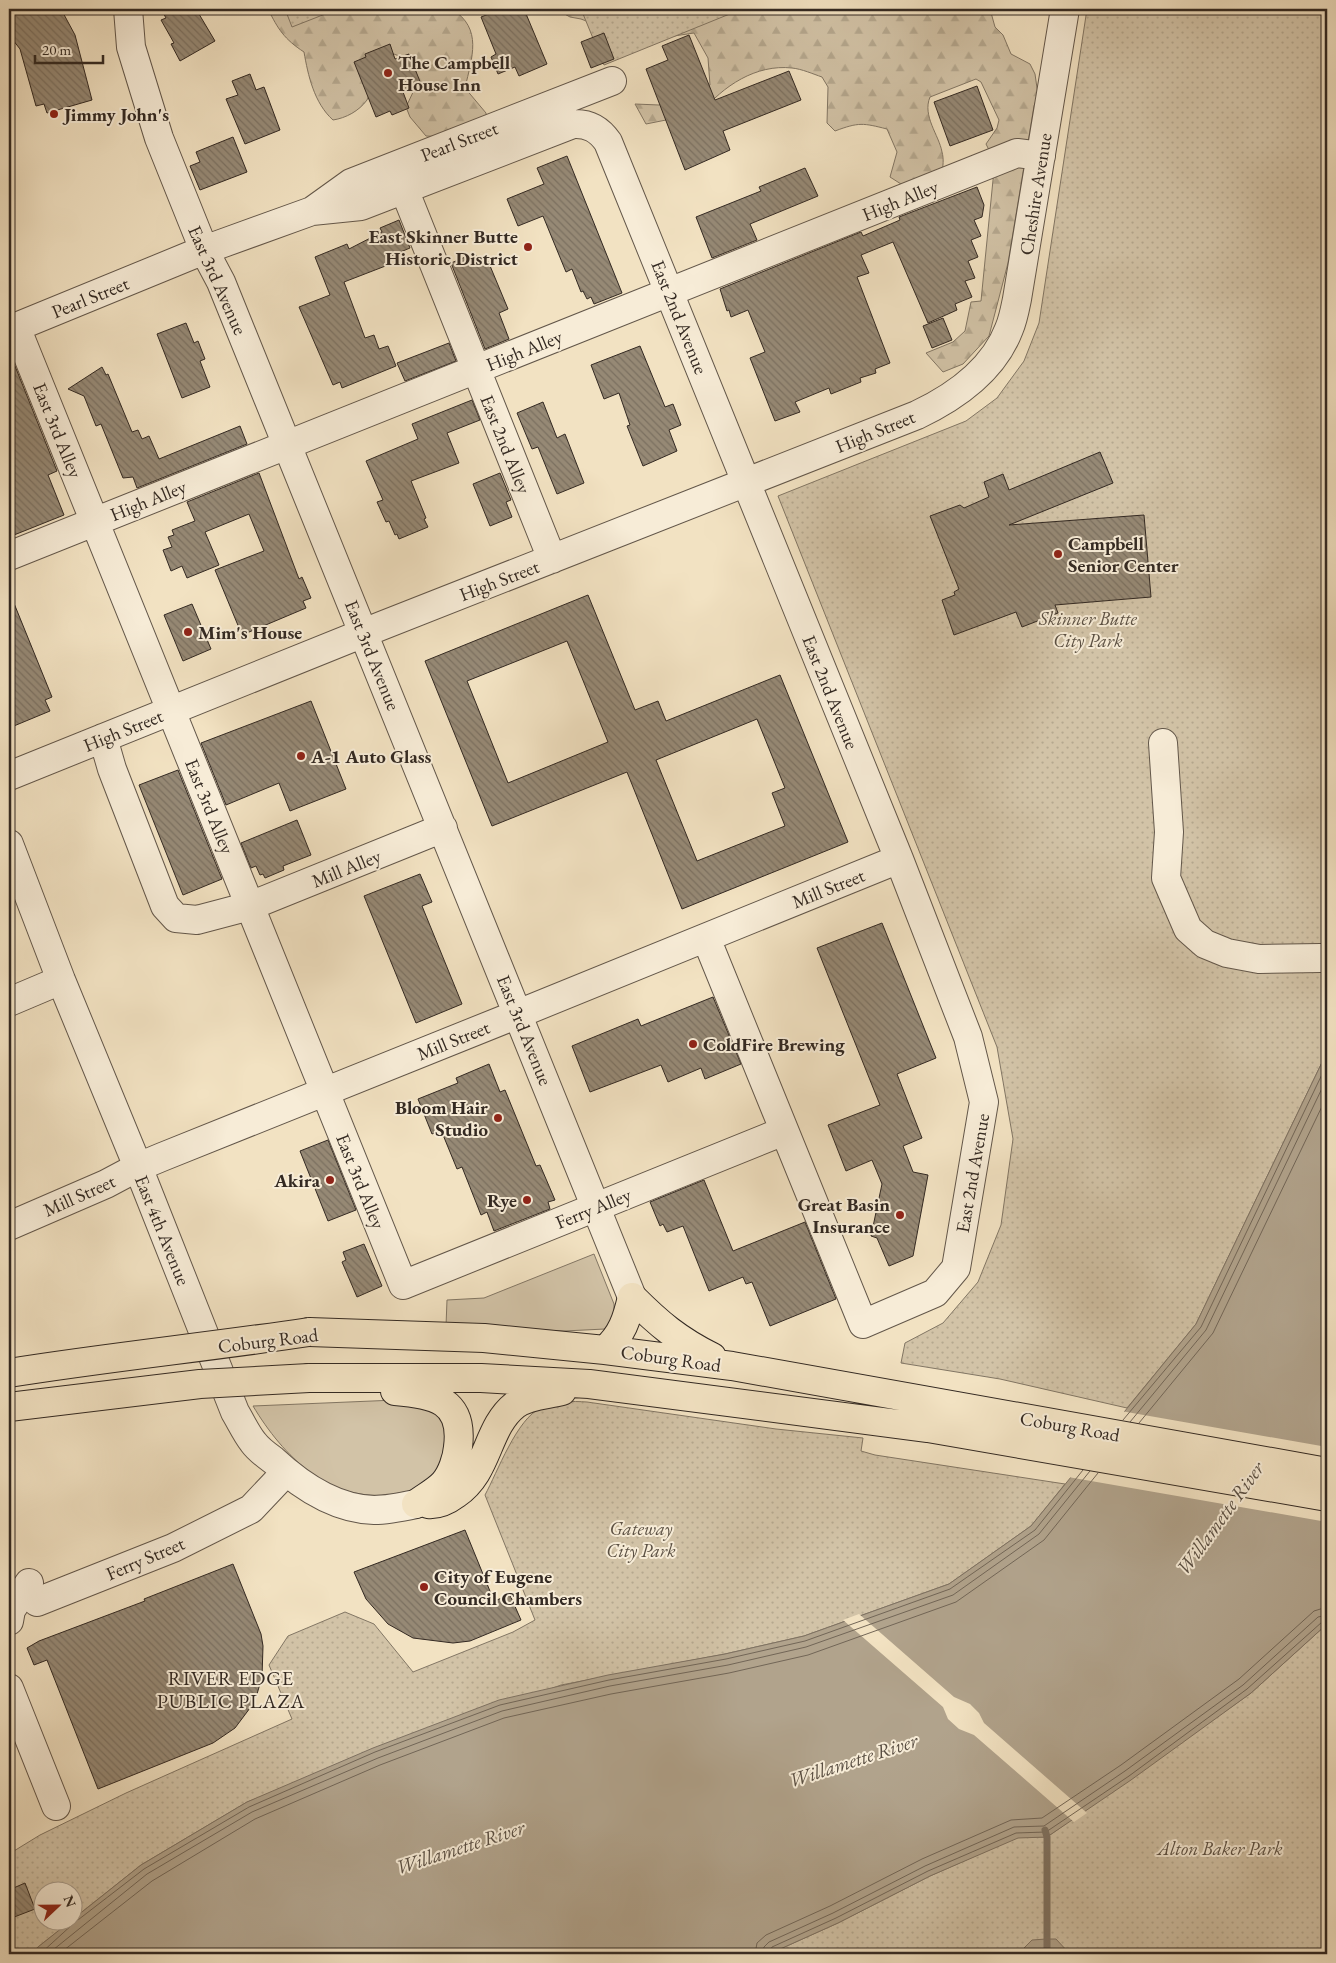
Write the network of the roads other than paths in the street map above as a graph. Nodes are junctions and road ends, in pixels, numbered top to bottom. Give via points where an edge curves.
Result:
1 (128, 9) edge
2 (1065, 9) edge
3 (612, 81) dead end
4 (588, 125) joint
5 (1041, 156) junction
6 (404, 189) junction
7 (312, 211) junction
8 (204, 250) junction
9 (670, 291) junction
10 (12, 329) edge
11 (476, 368) junction
12 (982, 372) joint
13 (287, 444) junction
14 (747, 482) junction
15 (95, 522) junction
16 (9, 556) edge
17 (552, 559) junction
18 (364, 633) junction
19 (171, 710) junction
20 (103, 738) junction
21 (1163, 743) dead end
22 (9, 776) edge
23 (443, 828) junction
24 (9, 844) edge
25 (899, 859) junction
26 (250, 906) junction
27 (706, 938) junction
28 (1321, 958) dead end
29 (61, 980) junction
30 (9, 1002) edge
31 (518, 1014) junction
32 (325, 1092) junction
33 (784, 1131) junction
34 (138, 1167) junction
35 (596, 1207) junction
36 (9, 1226) edge
37 (403, 1285) joint
38 (632, 1297) junction
39 (605, 1350) junction
40 (732, 1366) junction
41 (9, 1373) edge
42 (309, 1378) junction
43 (589, 1384) junction
44 (9, 1407) edge
45 (930, 1415) junction
46 (286, 1472) junction
47 (1327, 1472) edge
48 (1327, 1497) edge
49 (416, 1504) junction
50 (9, 1621) edge
51 (9, 1688) edge
52 (56, 1806) dead end

1 - 8 street, East 3rd Avenue via 131,47 159,138
2 - 5 street, Cheshire Avenue
3 - 7 street, Pearl Street via 351,183
4 - 6 street, Pearl Street via 568,125
4 - 9 street, East 2nd Avenue via 599,131 608,142
5 - 9 street, High Alley via 1017,153
5 - 12 street, Cheshire Avenue via 1009,330
6 - 7 street, Pearl Street via 361,206
6 - 11 street, East 2nd Alley
7 - 8 street, Pearl Street
8 - 10 street, Pearl Street
8 - 13 street, East 3rd Avenue via 221,282
9 - 11 street, High Alley
9 - 14 street, East 2nd Avenue
10 - 15 street, East 3rd Alley
11 - 13 street, High Alley
11 - 17 street, East 2nd Alley
12 - 14 street, High Street via 930,408
13 - 15 street, High Alley
13 - 18 street, East 3rd Avenue
14 - 17 street, High Street
14 - 25 street, East 2nd Avenue
15 - 16 street, High Alley
15 - 19 street, East 3rd Alley
17 - 18 street, High Street
18 - 19 street, High Street
18 - 23 street, East 3rd Avenue
19 - 20 street, High Street
19 - 26 street, East 3rd Alley
20 - 22 street, High Street
20 - 26 street, Mill Alley via 165,906 176,918 197,920
21 - 28 street via 1169,832 1166,878 1188,929 1217,950 1243,956 1259,959
23 - 26 street, Mill Alley
23 - 31 street, East 3rd Avenue
24 - 29 street, East 4th Avenue
25 - 27 street, Mill Street
25 - 33 street, East 2nd Avenue via 968,1037 984,1102 956,1268 948,1280 935,1293 863,1324
26 - 32 street, East 3rd Alley
27 - 31 street, Mill Street
27 - 33 street
29 - 30 street
29 - 34 street, East 4th Avenue
31 - 32 street, Mill Street
31 - 35 street, East 3rd Avenue
32 - 34 street, Mill Street
32 - 37 street, East 3rd Alley
33 - 35 street, Ferry Alley
34 - 36 street, Mill Street
34 - 46 street, East 4th Avenue via 235,1412 254,1443
35 - 37 street, Ferry Alley
35 - 38 street, East 3rd Avenue
38 - 39 main road via 625,1324
38 - 40 main road via 683,1342
39 - 40 main road, Coburg Road
39 - 41 main road, Coburg Road, bridge via 484,1338 309,1332
40 - 45 main road, Coburg Road
42 - 43 main road, Coburg Road via 481,1378
42 - 44 main road, Coburg Road, bridge via 200,1384
42 - 49 main road via 422,1393 448,1405 460,1432 457,1457 444,1482
43 - 45 main road, Coburg Road
43 - 49 main road via 517,1404 498,1426 482,1465 470,1483 449,1499 433,1504
45 - 47 main road, Coburg Road
45 - 48 main road, Coburg Road
46 - 49 street, East 4th Avenue via 331,1501 355,1507 373,1510
46 - 50 street, Ferry Street via 251,1509 173,1548 33,1592 11,1610
51 - 52 street

